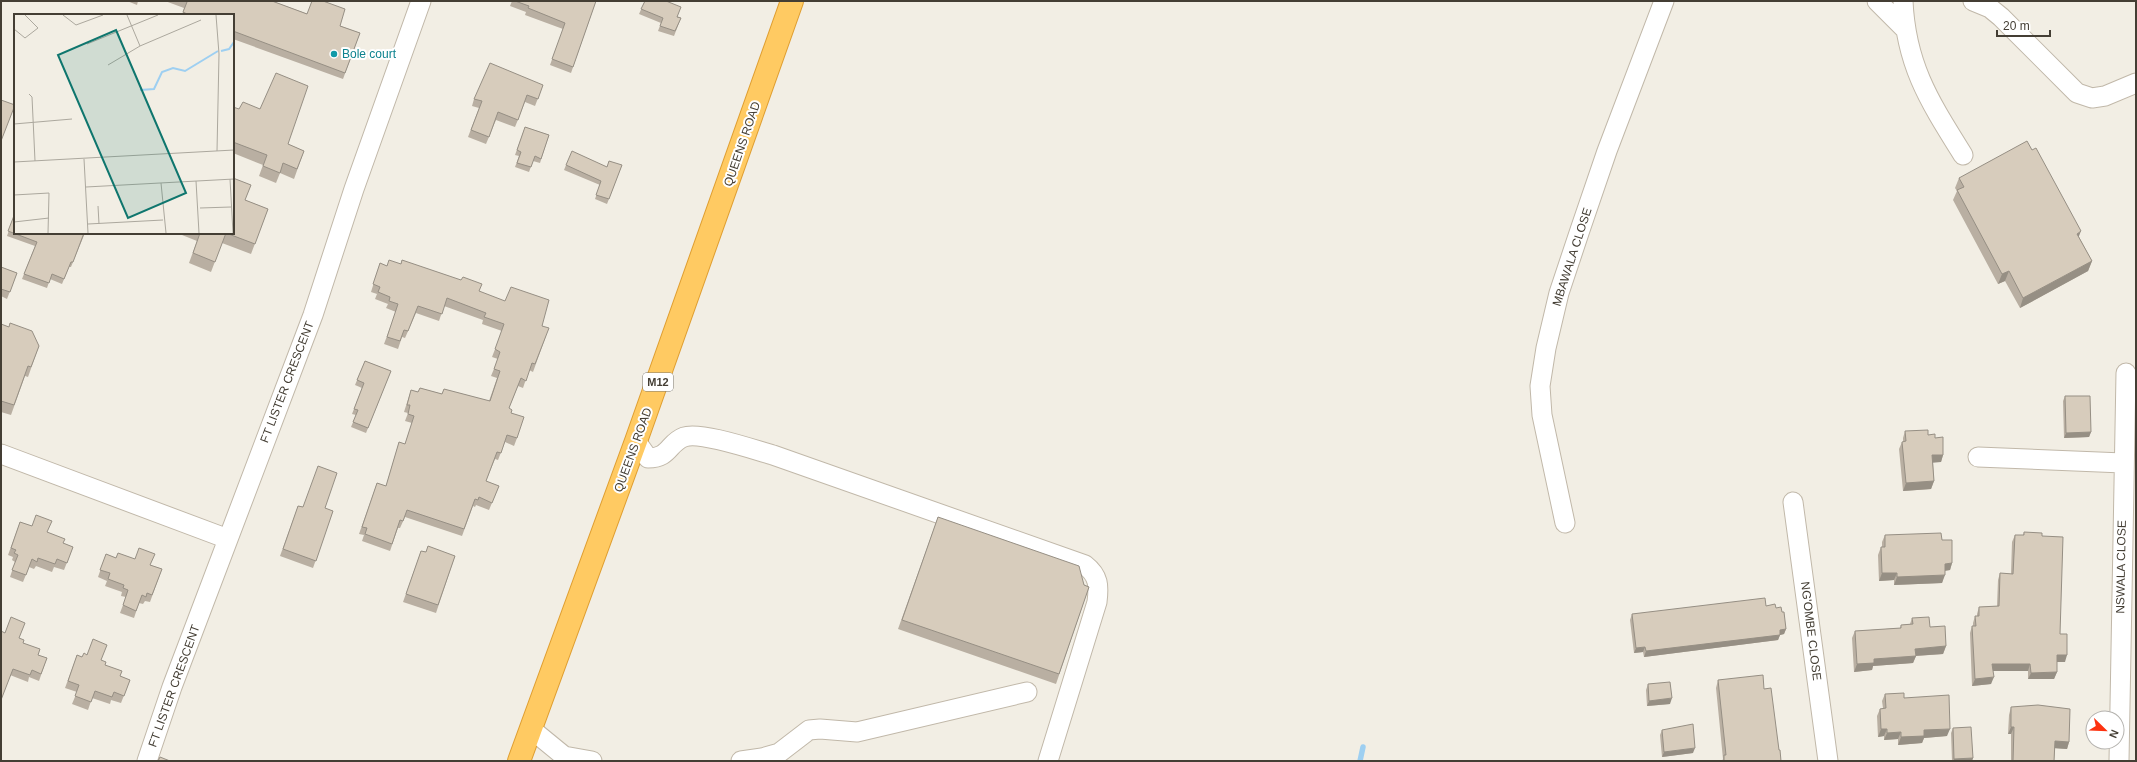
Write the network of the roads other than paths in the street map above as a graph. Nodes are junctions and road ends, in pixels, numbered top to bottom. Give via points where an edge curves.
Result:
1 (421, 1) edge
2 (792, 1) edge
3 (1664, 1) edge
4 (1877, 1) edge
5 (1903, 1) edge
6 (1973, 1) edge
7 (1904, 28) junction
8 (2136, 83) edge
9 (1963, 155) dead end
10 (2126, 373) dead end
11 (636, 441) junction
12 (1, 454) edge
13 (1978, 457) dead end
14 (2123, 463) junction
15 (1793, 502) dead end
16 (1566, 523) dead end
17 (228, 539) junction
18 (1027, 692) dead end
19 (531, 729) junction
20 (148, 761) edge
21 (519, 761) edge
22 (592, 761) edge
23 (741, 761) edge
24 (1048, 761) edge
25 (1828, 761) edge
26 (2119, 761) edge

1 - 17 street, FT LISTER CRESCENT via 354,188 313,315
2 - 11 highway, QUEENS ROAD / M12
3 - 16 street, MBAWALA CLOSE via 1582,223 1559,293 1546,348 1540,386 1542,415
4 - 7 street
5 - 7 street
6 - 8 street via 1990,8 2001,17 2077,93 2092,98 2105,96
7 - 9 street via 1915,67 1928,99
10 - 14 street, NSWALA CLOSE
11 - 19 highway, QUEENS ROAD / M12
11 - 24 street via 648,458 664,455 682,437 690,435 731,442 1085,566 1094,572 1098,580 1097,602
12 - 17 street
13 - 14 street
14 - 26 street, NSWALA CLOSE
15 - 25 street, NG'OMBE CLOSE
17 - 20 street, FT LISTER CRESCENT via 172,687
18 - 23 street via 857,732 809,730 779,753
19 - 21 highway, QUEENS ROAD / M12
19 - 22 street via 564,756

